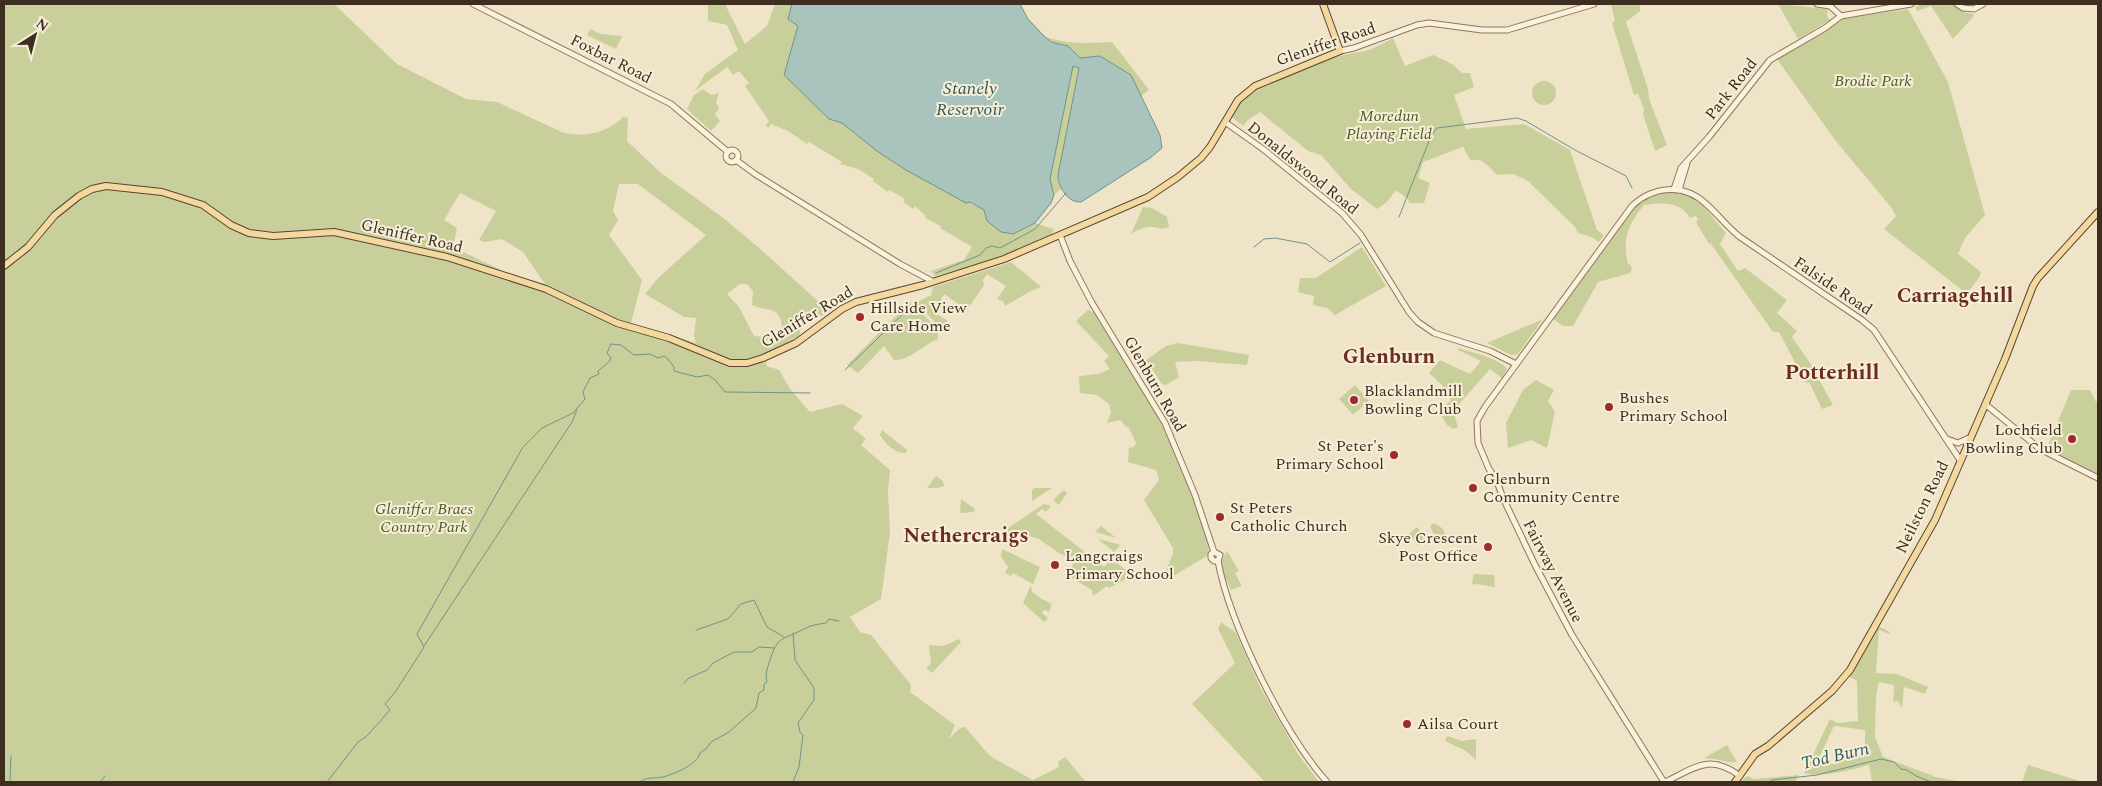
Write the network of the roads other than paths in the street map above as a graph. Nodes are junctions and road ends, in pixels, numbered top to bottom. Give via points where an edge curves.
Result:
1 (473, 4) edge
2 (1323, 4) edge
3 (1594, 4) edge
4 (1817, 4) edge
5 (1911, 4) edge
6 (1957, 4) edge
7 (1981, 5) edge
8 (1841, 16) junction
9 (1340, 51) junction
10 (1225, 122) junction
11 (1677, 189) junction
12 (2098, 212) edge
13 (1060, 236) junction
14 (4, 266) edge
15 (920, 275) junction
16 (932, 281) junction
17 (915, 287) junction
18 (1516, 364) junction
19 (1985, 404) junction
20 (1944, 438) junction
21 (1970, 438) junction
22 (1960, 460) junction
23 (2098, 478) edge
24 (1740, 776) junction
25 (1327, 782) edge
26 (1664, 782) edge
27 (1735, 782) edge

1 - 15 street, Foxbar Road via 671,104 728,152 736,151 736,160 753,173
2 - 9 main road
3 - 9 street, Gleniffer Road via 1499,31 1430,23 1417,25
4 - 8 street via 1830,6
5 - 8 street, Park Road
6 - 7 street via 1968,9
8 - 11 street, Park Road via 1770,60 1680,168
9 - 10 main road, Gleniffer Road via 1255,86 1238,100
10 - 13 main road, Gleniffer Road via 1201,158 1169,184 1148,197
10 - 18 street, Donaldswood Road via 1263,149 1353,224 1418,322 1434,333 1490,351
11 - 18 street via 1653,192 1632,206
11 - 20 street, Falside Road via 1701,199 1728,228 1874,330
12 - 19 main road, Neilston Road via 2038,278
13 - 16 main road, Gleniffer Road via 1004,259
13 - 25 street, Glenburn Road via 1092,303 1165,423 1195,495 1214,552 1211,558 1218,561 1220,575 1259,671 1303,752
14 - 17 main road, Gleniffer Road via 28,247 63,209 86,192 106,186 178,196 202,205 240,229 261,235 334,232 447,257 546,289 617,323 669,338 730,363 747,363 763,358 796,342 849,304
15 - 16 street
15 - 17 street
16 - 17 main road, Gleniffer Road
18 - 26 street, Fairway Avenue via 1480,414 1477,421 1478,443 1550,598
19 - 21 main road, Neilston Road
19 - 23 street via 2040,449
20 - 21 street via 1956,443
20 - 22 street, Falside Road
21 - 22 main road, Neilston Road
22 - 24 main road, Neilston Road via 1935,520 1839,684 1755,754
24 - 26 street via 1724,766 1710,764
24 - 27 main road, Neilston Road

